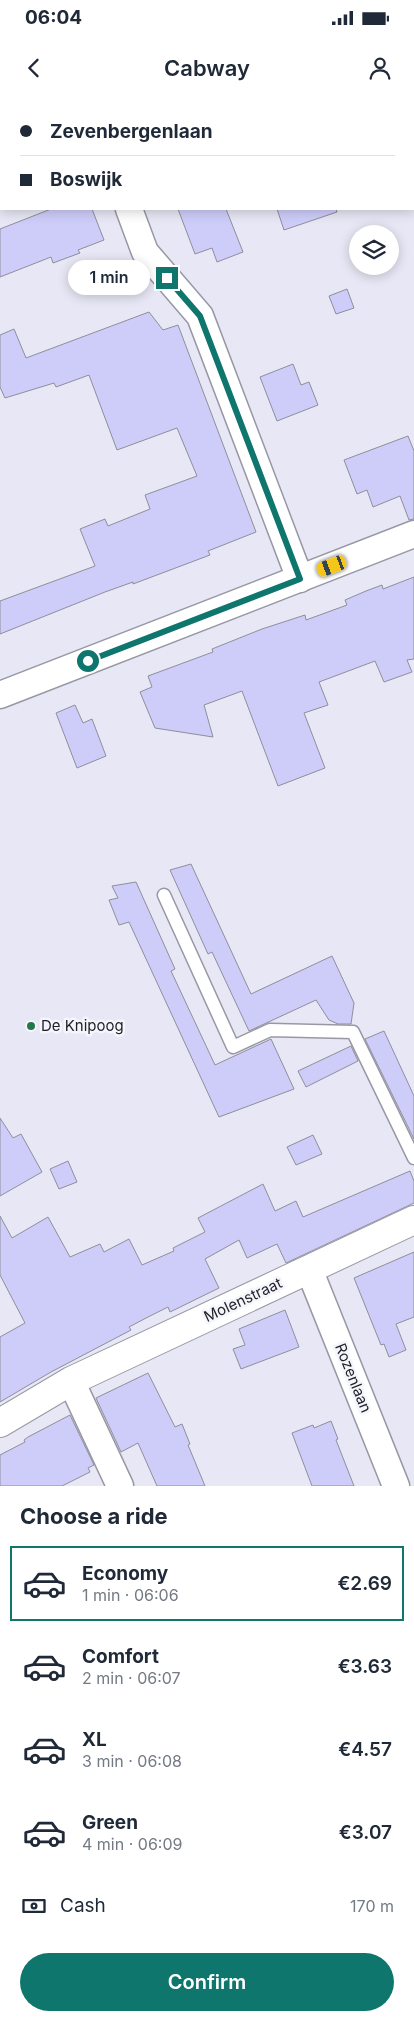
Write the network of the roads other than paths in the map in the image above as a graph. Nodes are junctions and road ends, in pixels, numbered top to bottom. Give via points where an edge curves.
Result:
1 (128, 210) edge
2 (414, 534) edge
3 (300, 579) junction
4 (0, 695) edge
5 (164, 895) dead end
6 (414, 1158) edge
7 (414, 1220) edge
8 (309, 1269) junction
9 (71, 1381) junction
10 (0, 1423) edge
11 (120, 1486) edge
12 (396, 1486) edge

1 - 3 street via 145,252 200,316
2 - 3 street
3 - 4 street
5 - 6 lane via 233,1046 270,1030 352,1032
7 - 8 street, Molenstraat
8 - 9 street, Molenstraat
8 - 12 street, Rozenlaan
9 - 10 street, Molenstraat
9 - 11 street

